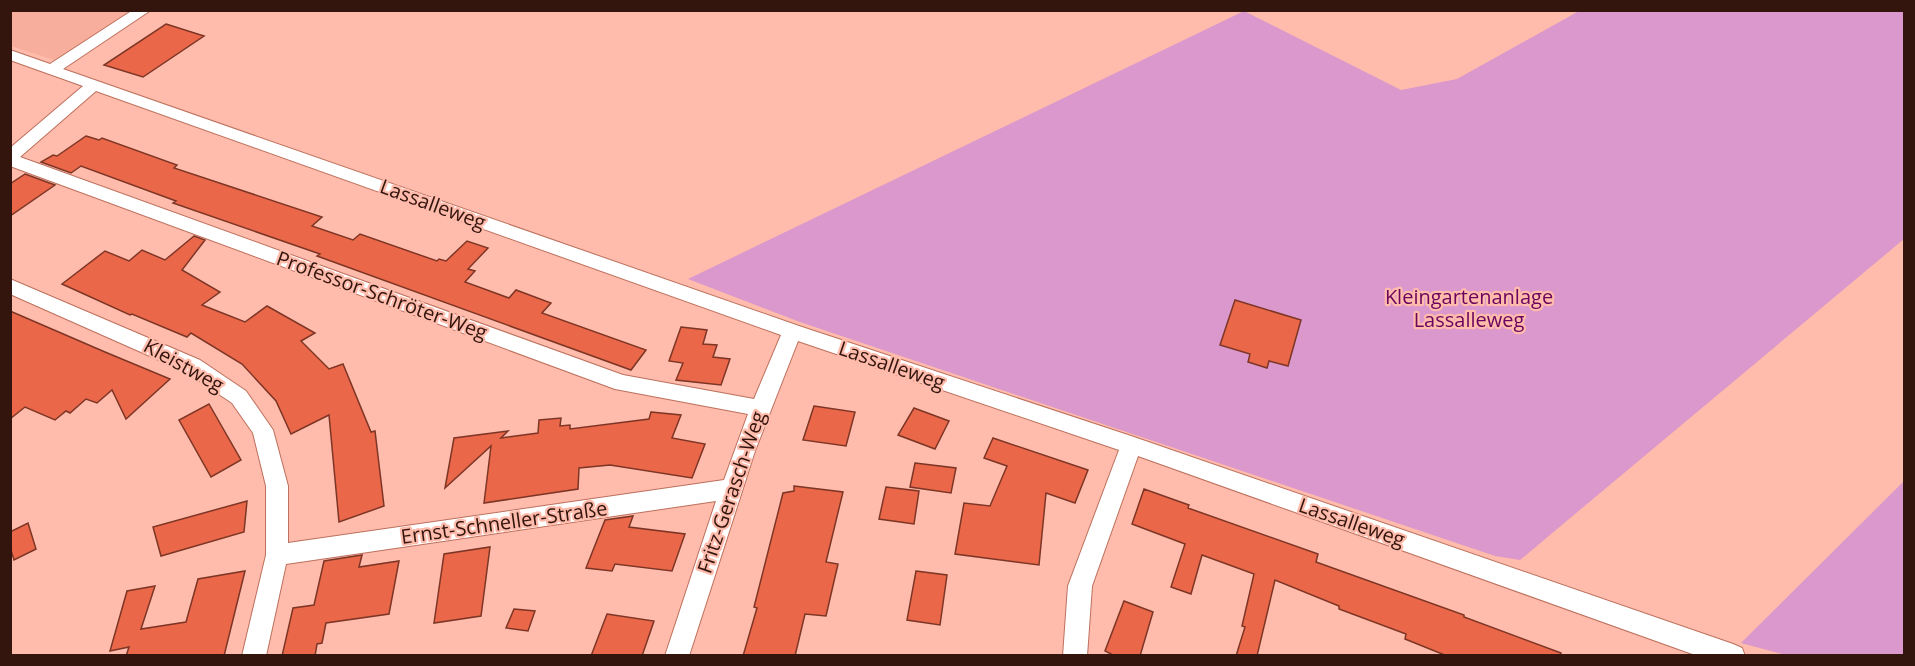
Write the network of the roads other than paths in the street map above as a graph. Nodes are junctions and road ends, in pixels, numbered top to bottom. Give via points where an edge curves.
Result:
1 (144, 10) edge
2 (10, 55) edge
3 (52, 69) junction
4 (95, 84) junction
5 (10, 159) edge
6 (10, 286) edge
7 (792, 331) junction
8 (759, 408) junction
9 (1131, 446) junction
10 (730, 489) junction
11 (277, 555) junction
12 (254, 656) edge
13 (677, 656) edge
14 (1076, 656) edge
15 (1733, 656) edge

1 - 3 street
2 - 3 street, Lassalleweg
3 - 4 street, Lassalleweg
4 - 5 street
4 - 7 street, Lassalleweg
5 - 8 street, Professor-Schröter-Weg via 622,383
6 - 11 street, Kleistweg via 193,366 239,397 263,430 277,486
7 - 8 street, Fritz-Gerasch-Weg
7 - 9 street, Lassalleweg
8 - 10 street, Fritz-Gerasch-Weg
9 - 14 street via 1080,586
9 - 15 street, Lassalleweg
10 - 11 street, Ernst-Schneller-Straße
10 - 13 street, Fritz-Gerasch-Weg
11 - 12 street, Kleistweg

